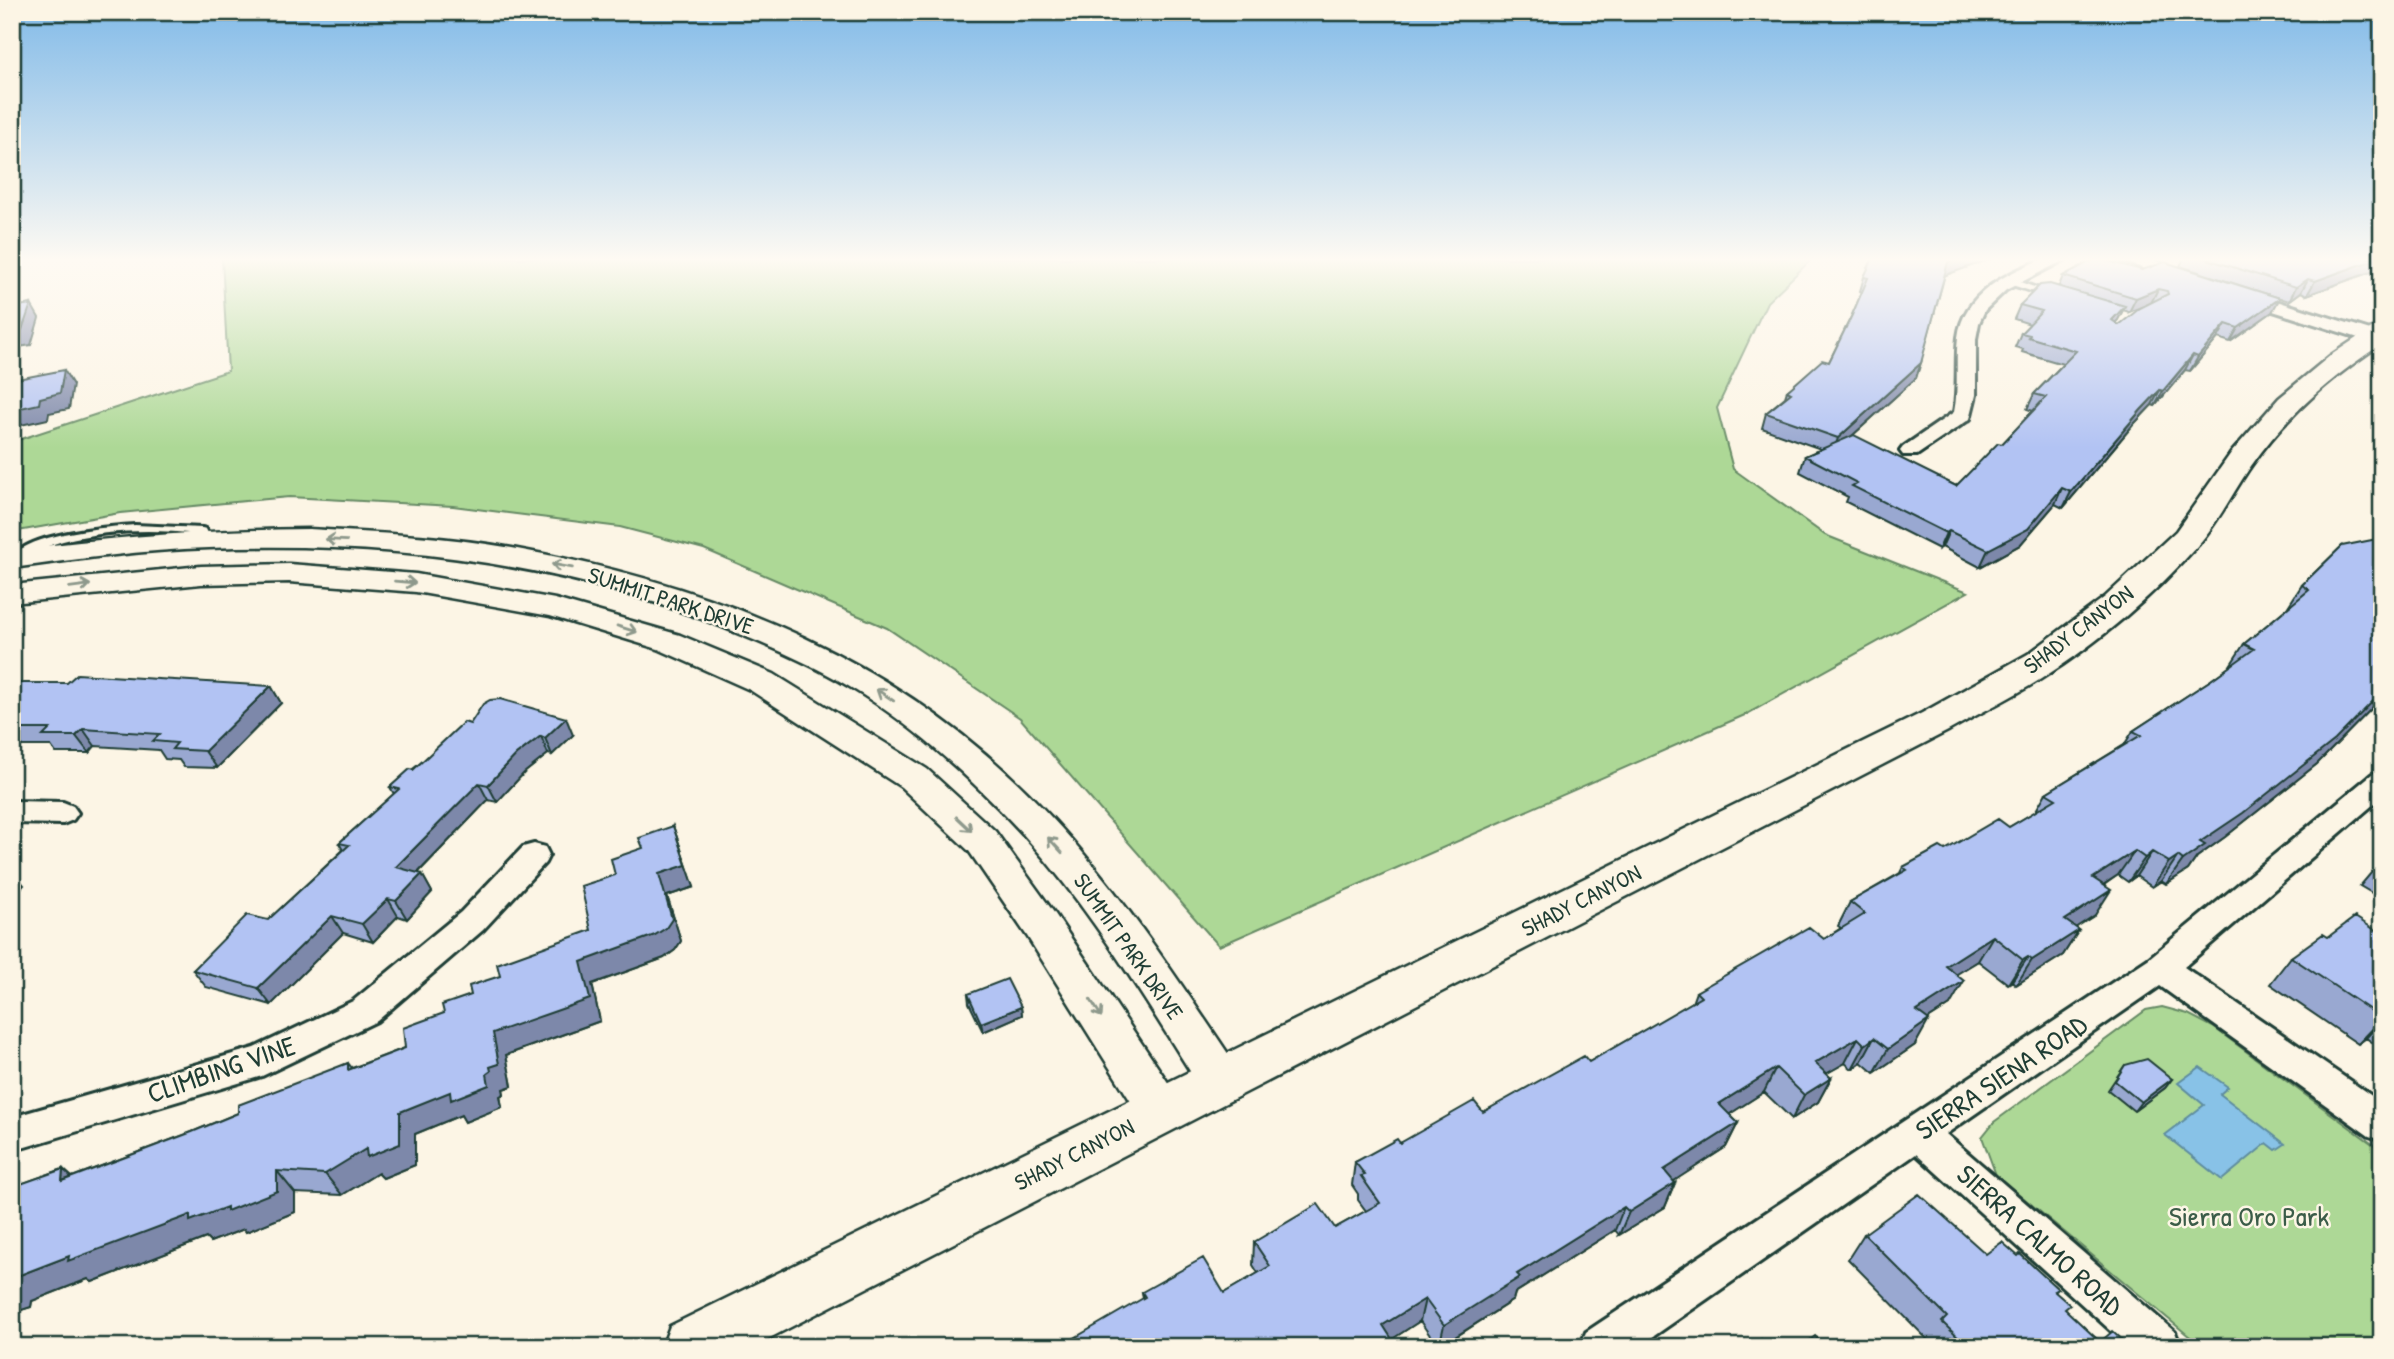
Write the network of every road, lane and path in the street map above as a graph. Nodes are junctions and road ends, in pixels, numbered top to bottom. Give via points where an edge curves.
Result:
1 (1970, 321) edge
2 (2332, 321) edge
3 (2378, 335) edge
4 (1910, 451) dead end
5 (206, 539) junction
6 (16, 562) edge
7 (167, 578) junction
8 (12, 594) edge
9 (2380, 787) edge
10 (12, 812) edge
11 (63, 813) dead end
12 (534, 855) dead end
13 (2161, 968) junction
14 (1221, 1081) junction
15 (1161, 1110) junction
16 (2382, 1124) edge
17 (1918, 1133) junction
18 (12, 1134) edge
19 (691, 1347) edge
20 (1601, 1347) edge
21 (2161, 1347) edge

1 - 4 street via 1970,376 1963,415
2 - 3 street
3 - 14 main road, SHADY CANYON via 2342,357 2285,404 2189,536 2124,597 2040,662 1935,722
5 - 6 street, SUMMIT PARK DRIVE
5 - 7 street
14 -> 5 street, SUMMIT PARK DRIVE via 1121,928 1074,866 1006,793 886,694 816,655 684,598 572,568 445,548 370,542
8 -> 7 street, SUMMIT PARK DRIVE
7 -> 15 street, SUMMIT PARK DRIVE via 289,573 429,586 555,608 670,642 762,682 914,778 982,841
9 - 13 street, SIERRA SIENA ROAD
10 - 11 street
12 - 18 street, CLIMBING VINE via 472,921 365,1011 262,1061
13 - 16 street
13 - 17 street, SIERRA SIENA ROAD
14 - 15 main road, SHADY CANYON
15 - 19 main road, SHADY CANYON
17 - 20 street, SIERRA SIENA ROAD
17 - 21 street, SIERRA CALMO ROAD

